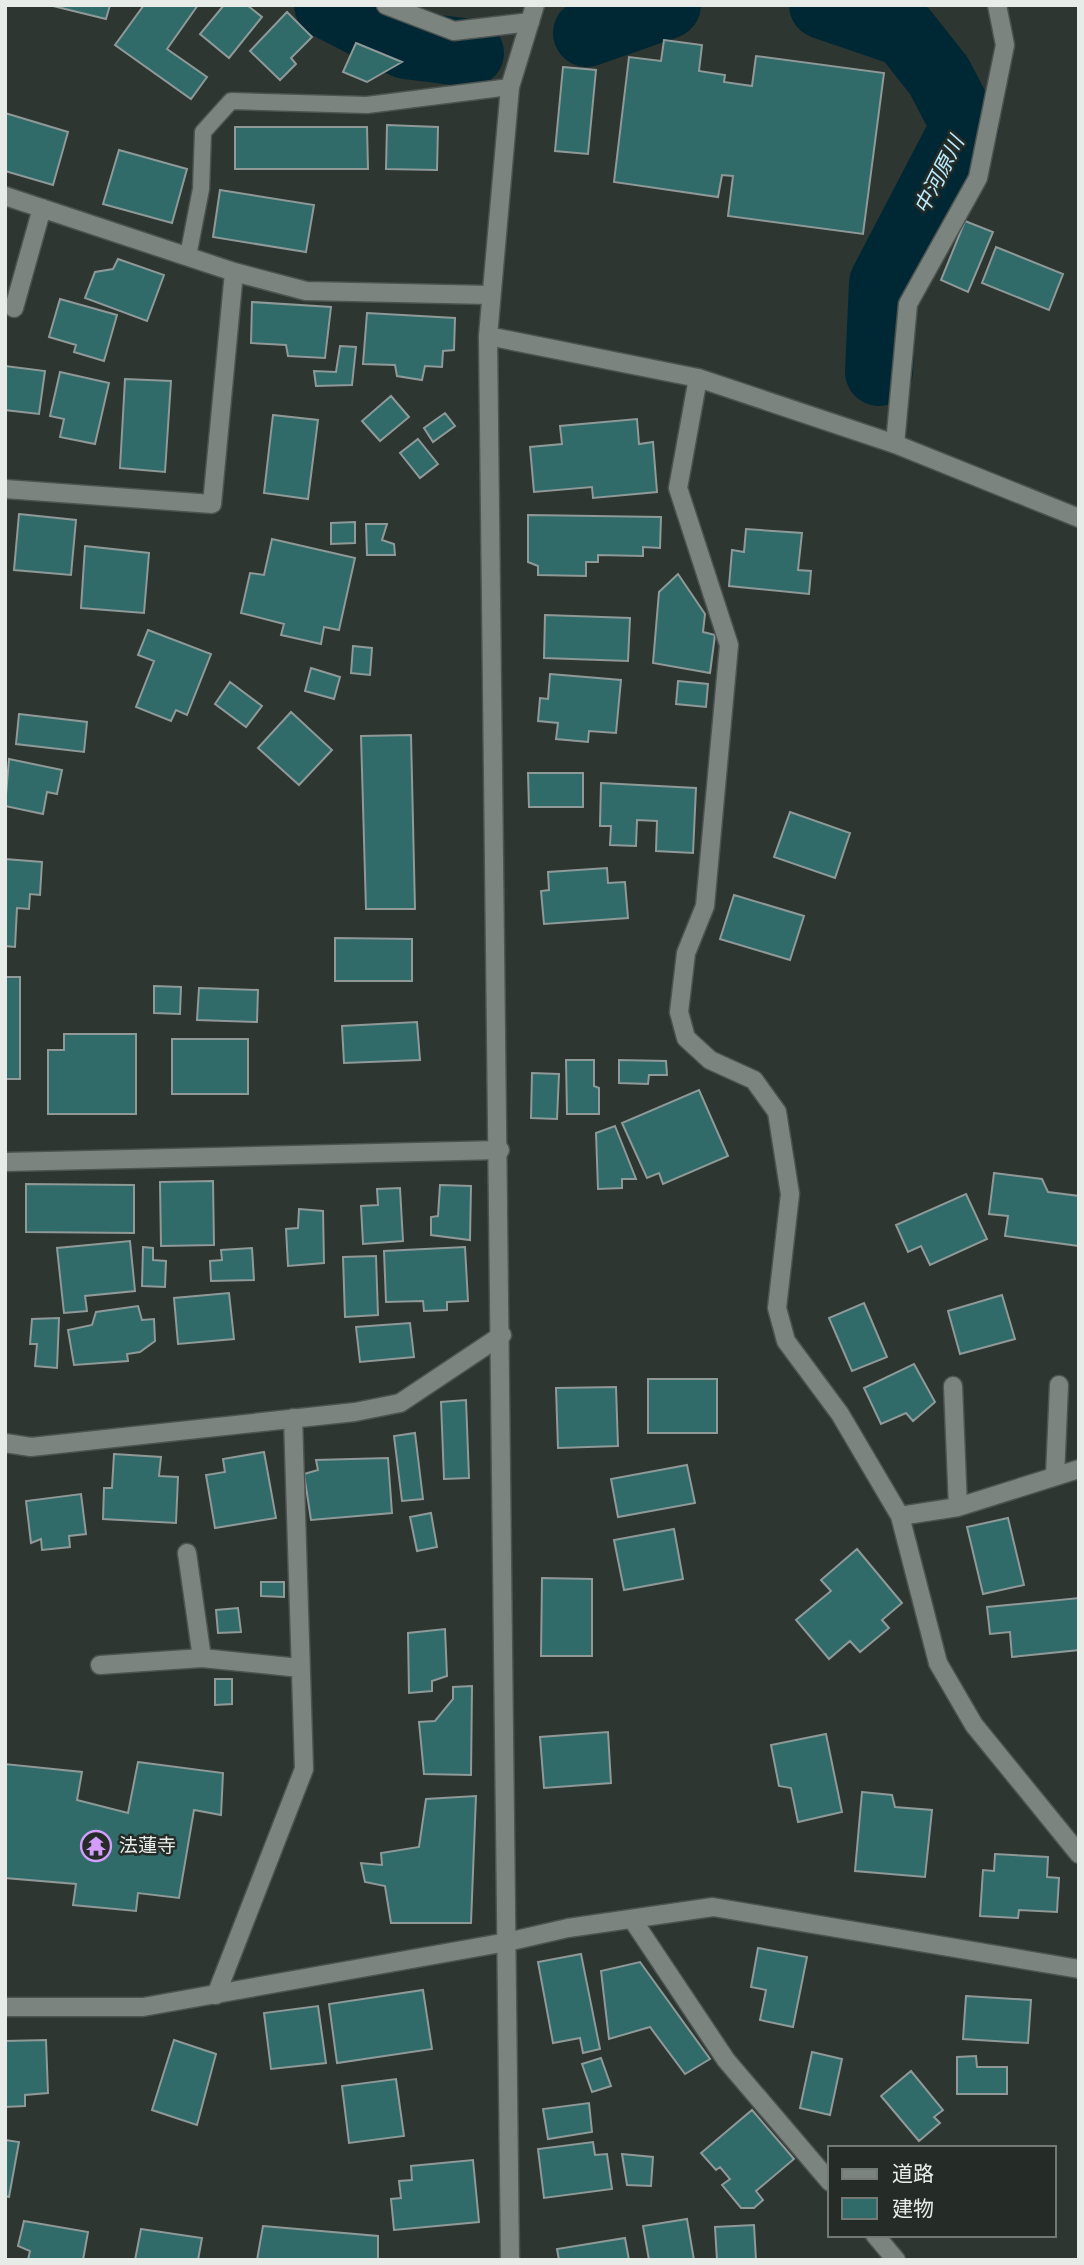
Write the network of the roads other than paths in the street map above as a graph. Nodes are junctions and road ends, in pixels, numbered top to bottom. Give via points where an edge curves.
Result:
1 (386, 5) edge
2 (997, 5) edge
3 (533, 14) edge
4 (510, 87) junction
5 (5, 196) edge
6 (42, 208) junction
7 (188, 256) junction
8 (234, 272) junction
9 (490, 295) junction
10 (14, 308) dead end
11 (488, 336) junction
12 (698, 378) junction
13 (895, 444) junction
14 (5, 489) edge
15 (1079, 518) edge
16 (500, 1150) junction
17 (5, 1162) edge
18 (502, 1335) junction
19 (953, 1385) dead end
20 (1059, 1385) dead end
21 (293, 1418) junction
22 (5, 1443) edge
23 (1079, 1469) edge
24 (1055, 1476) junction
25 (958, 1507) junction
26 (900, 1517) junction
27 (187, 1553) dead end
28 (202, 1658) junction
29 (100, 1665) dead end
30 (300, 1668) junction
31 (1079, 1854) edge
32 (632, 1919) junction
33 (507, 1942) junction
34 (1079, 1969) edge
35 (216, 1994) junction
36 (5, 2007) edge
37 (828, 2180) edge
38 (877, 2237) edge
39 (510, 2260) edge
40 (896, 2260) edge

1 - 3 street via 454,31
2 - 13 street via 1005,45 978,178 908,304
3 - 4 street
4 - 7 lane via 367,106 231,101 203,132 201,189
4 - 9 street
5 - 6 street
6 - 7 street
6 - 10 street
7 - 8 street
8 - 9 street via 306,291
8 - 14 street via 212,504
9 - 11 street
11 - 12 street
11 - 16 street
12 - 13 street
12 - 26 street via 678,488 729,645 705,906 686,953 679,1012 686,1038 710,1060 754,1080 777,1112 790,1194 777,1308 786,1341 840,1414
13 - 15 street
16 - 17 street
16 - 18 street
18 - 21 street via 400,1403
18 - 33 street
19 - 25 street
20 - 24 street
21 - 22 street via 30,1447
21 - 30 street
23 - 24 street
24 - 25 street
25 - 26 street
26 - 31 street via 939,1663 974,1725
27 - 28 street
28 - 29 street
28 - 30 street
30 - 35 street via 304,1769
32 - 33 street
32 - 34 street via 713,1907
32 - 37 street via 726,2060
33 - 35 street
33 - 39 street
35 - 36 street via 143,2007
38 - 40 street

